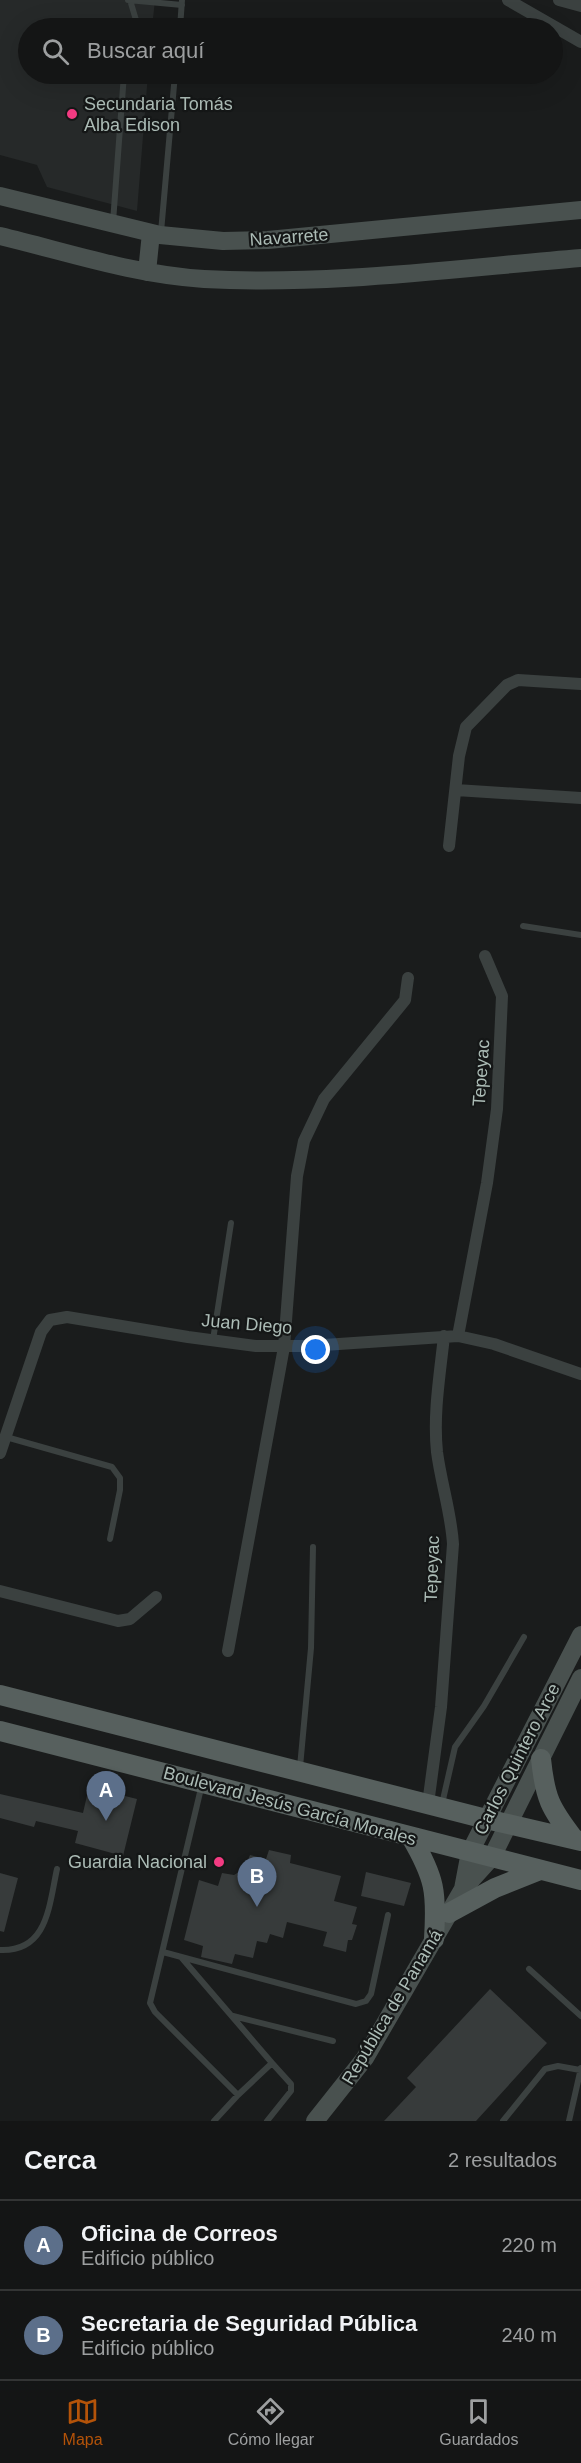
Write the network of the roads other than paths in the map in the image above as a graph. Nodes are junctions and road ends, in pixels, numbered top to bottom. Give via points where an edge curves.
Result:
1 (130, 0) edge
2 (508, 0) edge
3 (559, 0) edge
4 (182, 2) edge
5 (581, 6) edge
6 (135, 18) edge
7 (181, 18) edge
8 (539, 18) edge
9 (563, 32) edge
10 (581, 42) edge
11 (123, 84) edge
12 (174, 84) edge
13 (0, 195) edge
14 (581, 210) edge
15 (113, 223) junction
16 (156, 234) junction
17 (0, 236) edge
18 (581, 258) edge
19 (147, 272) junction
20 (581, 684) edge
21 (456, 790) junction
22 (581, 798) edge
23 (449, 846) dead end
24 (523, 926) dead end
25 (581, 935) edge
26 (485, 956) dead end
27 (408, 978) dead end
28 (231, 1223) dead end
29 (444, 1336) junction
30 (458, 1336) junction
31 (213, 1341) junction
32 (284, 1347) junction
33 (581, 1374) edge
34 (6, 1437) junction
35 (0, 1453) edge
36 (110, 1539) dead end
37 (313, 1547) dead end
38 (0, 1592) edge
39 (156, 1597) dead end
40 (581, 1635) edge
41 (524, 1637) dead end
42 (228, 1651) dead end
43 (581, 1678) edge
44 (0, 1695) edge
45 (0, 1731) edge
46 (541, 1759) junction
47 (300, 1771) junction
48 (202, 1783) junction
49 (434, 1806) junction
50 (486, 1819) junction
51 (509, 1825) junction
52 (411, 1837) junction
53 (578, 1840) edge
54 (470, 1852) junction
55 (492, 1857) junction
56 (57, 1869) dead end
57 (540, 1870) junction
58 (581, 1880) edge
59 (463, 1889) junction
60 (449, 1913) junction
61 (388, 1915) dead end
62 (434, 1939) junction
63 (0, 1950) edge
64 (163, 1952) junction
65 (181, 1957) junction
66 (529, 1970) dead end
67 (232, 2016) junction
68 (581, 2016) edge
69 (333, 2041) dead end
70 (272, 2063) junction
71 (581, 2069) edge
72 (238, 2095) junction
73 (214, 2121) edge
74 (267, 2121) edge
75 (315, 2121) edge
76 (504, 2121) edge
77 (569, 2121) edge

1 - 4 lane
1 - 6 lane
2 - 8 street
3 - 5 street
4 - 7 lane
9 - 10 street
11 - 15 lane
12 - 16 lane
13 - 15 main road, Navarrete
14 - 16 main road, Navarrete via 267,240 223,241
15 - 16 main road, Navarrete
16 - 19 main road
17 - 19 main road
18 - 19 main road via 278,280 204,279
20 - 21 street via 518,680 507,685 466,727
21 - 22 street
21 - 23 street
24 - 25 lane
26 - 30 street, Tepeyac via 502,996 497,1109
27 - 32 street via 405,1000 324,1099 304,1141 297,1176
28 - 31 lane
29 - 30 street, Juan Diego
29 - 32 street, Juan Diego
29 - 49 street, Tepeyac via 435,1429 453,1544
30 - 33 street, Juan Diego
31 - 32 street, Juan Diego
31 - 34 street, Juan Diego via 78,1318 50,1320 41,1332
32 - 42 street
34 - 35 street, Juan Diego
34 - 36 lane via 112,1467 120,1478 120,1490
37 - 47 lane via 311,1648
38 - 39 street via 117,1621 130,1618
40 - 50 main road, Carlos Quintero Arce
41 - 49 lane via 455,1748
43 - 46 main road, Carlos Quintero Arce
44 - 47 main road, Boulevard Jesús García Morales
45 - 48 main road, Boulevard Jesús García Morales
46 - 51 main road, Carlos Quintero Arce
46 - 53 main road via 550,1807
47 - 49 main road, Boulevard Jesús García Morales
48 - 52 main road, Boulevard Jesús García Morales
48 - 64 lane
49 - 50 main road, Boulevard Jesús García Morales
50 - 51 main road, Boulevard Jesús García Morales
50 - 54 main road, Carlos Quintero Arce
51 - 53 main road, Boulevard Jesús García Morales
51 - 55 main road, Carlos Quintero Arce
52 - 54 main road, Boulevard Jesús García Morales
52 - 62 main road via 427,1865 435,1891
54 - 55 main road, Boulevard Jesús García Morales
54 - 59 main road, República de Panamá
55 - 57 main road, Boulevard Jesús García Morales
55 - 59 main road, República de Panamá
56 - 63 lane via 44,1924 32,1942 13,1950
57 - 58 main road, Boulevard Jesús García Morales
57 - 60 main road
59 - 60 main road, República de Panamá
60 - 62 main road, República de Panamá
61 - 65 lane via 370,1994 366,2001 356,2004
62 - 75 main road, República de Panamá via 365,2058
64 - 65 lane
64 - 72 lane via 150,2003
65 - 67 lane
66 - 68 lane
67 - 69 lane
67 - 70 lane
70 - 72 lane
70 - 74 lane via 291,2084 291,2091
71 - 76 lane via 545,2069
71 - 77 lane
72 - 73 lane

